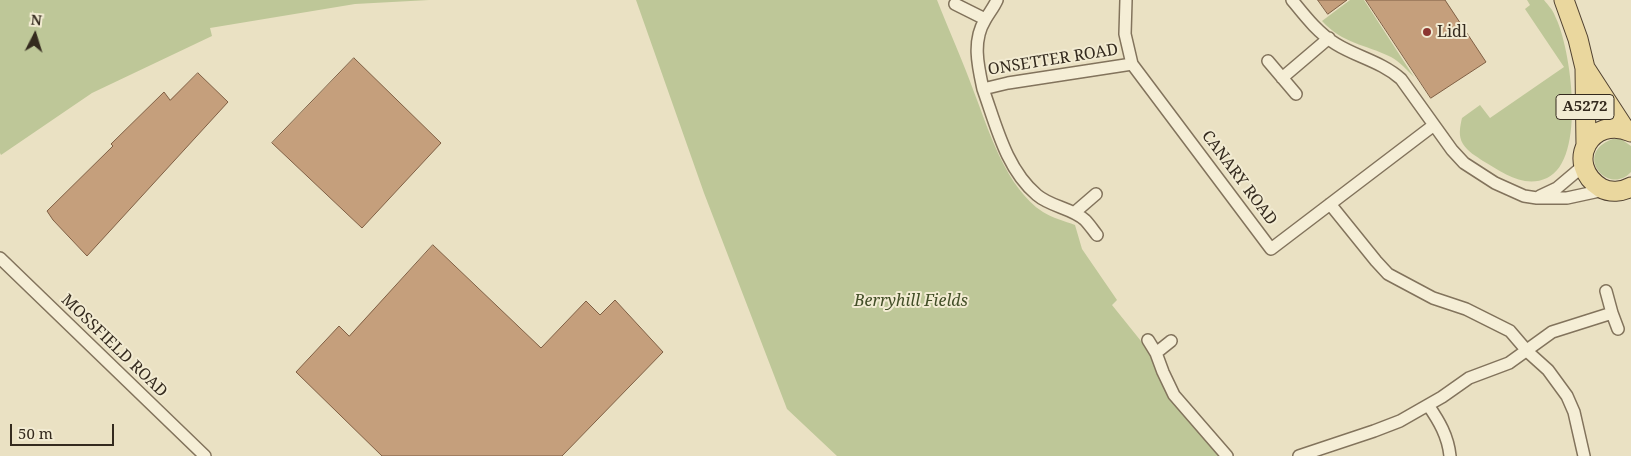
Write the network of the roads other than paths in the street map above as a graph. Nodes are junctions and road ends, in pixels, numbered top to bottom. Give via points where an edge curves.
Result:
1 (997, 0) edge
2 (1126, 0) edge
3 (1292, 0) edge
4 (1564, 0) edge
5 (955, 4) dead end
6 (985, 19) junction
7 (1329, 38) junction
8 (1268, 61) dead end
9 (1132, 64) junction
10 (1585, 68) junction
11 (1282, 78) junction
12 (983, 89) junction
13 (1296, 94) dead end
14 (1434, 125) junction
15 (1627, 130) edge
16 (1586, 146) junction
17 (1583, 166) junction
18 (1617, 189) edge
19 (1096, 194) dead end
20 (1537, 198) junction
21 (1330, 204) junction
22 (1631, 205) edge
23 (1074, 213) junction
24 (1097, 235) dead end
25 (0, 258) edge
26 (1606, 291) dead end
27 (1612, 313) junction
28 (1618, 328) dead end
29 (1148, 340) dead end
30 (1170, 341) dead end
31 (1528, 352) junction
32 (1156, 353) junction
33 (1428, 405) junction
34 (205, 456) edge
35 (1227, 456) edge
36 (1299, 456) edge
37 (1450, 456) edge
38 (1584, 456) edge

1 - 6 street, ONSETTER ROAD
2 - 9 street, CANARY ROAD via 1125,34
3 - 7 street via 1309,22
4 - 10 main road, A5272
5 - 6 street
6 - 12 street, ONSETTER ROAD via 977,47
7 - 11 street
7 - 14 street via 1401,79
8 - 11 street
9 - 12 street, ONSETTER ROAD via 1008,82
9 - 21 street, CANARY ROAD via 1271,248
10 - 15 main road, A5272
10 - 16 main road, A5272
11 - 13 street
12 - 23 street via 1004,150 1021,176 1036,194 1052,205
14 - 20 street via 1452,150 1480,174 1510,191
14 - 21 street, CANARY ROAD
15 - 16 main road, A5272 via 1606,128 1591,138
16 - 17 main road, A5272
17 - 18 main road via 1591,181
17 - 20 street via 1557,188
18 - 20 street via 1567,198
18 - 22 main road
19 - 23 street
21 - 31 street via 1388,274 1433,298 1466,309 1510,331
23 - 24 street
25 - 34 street, MOSSFIELD ROAD
26 - 27 street
27 - 28 street
27 - 31 street via 1552,332
29 - 32 street
30 - 32 street
31 - 33 street via 1510,363 1469,378
31 - 38 street via 1548,370 1566,396 1574,412
32 - 35 street via 1174,394
33 - 36 street via 1374,432
33 - 37 street via 1441,426

